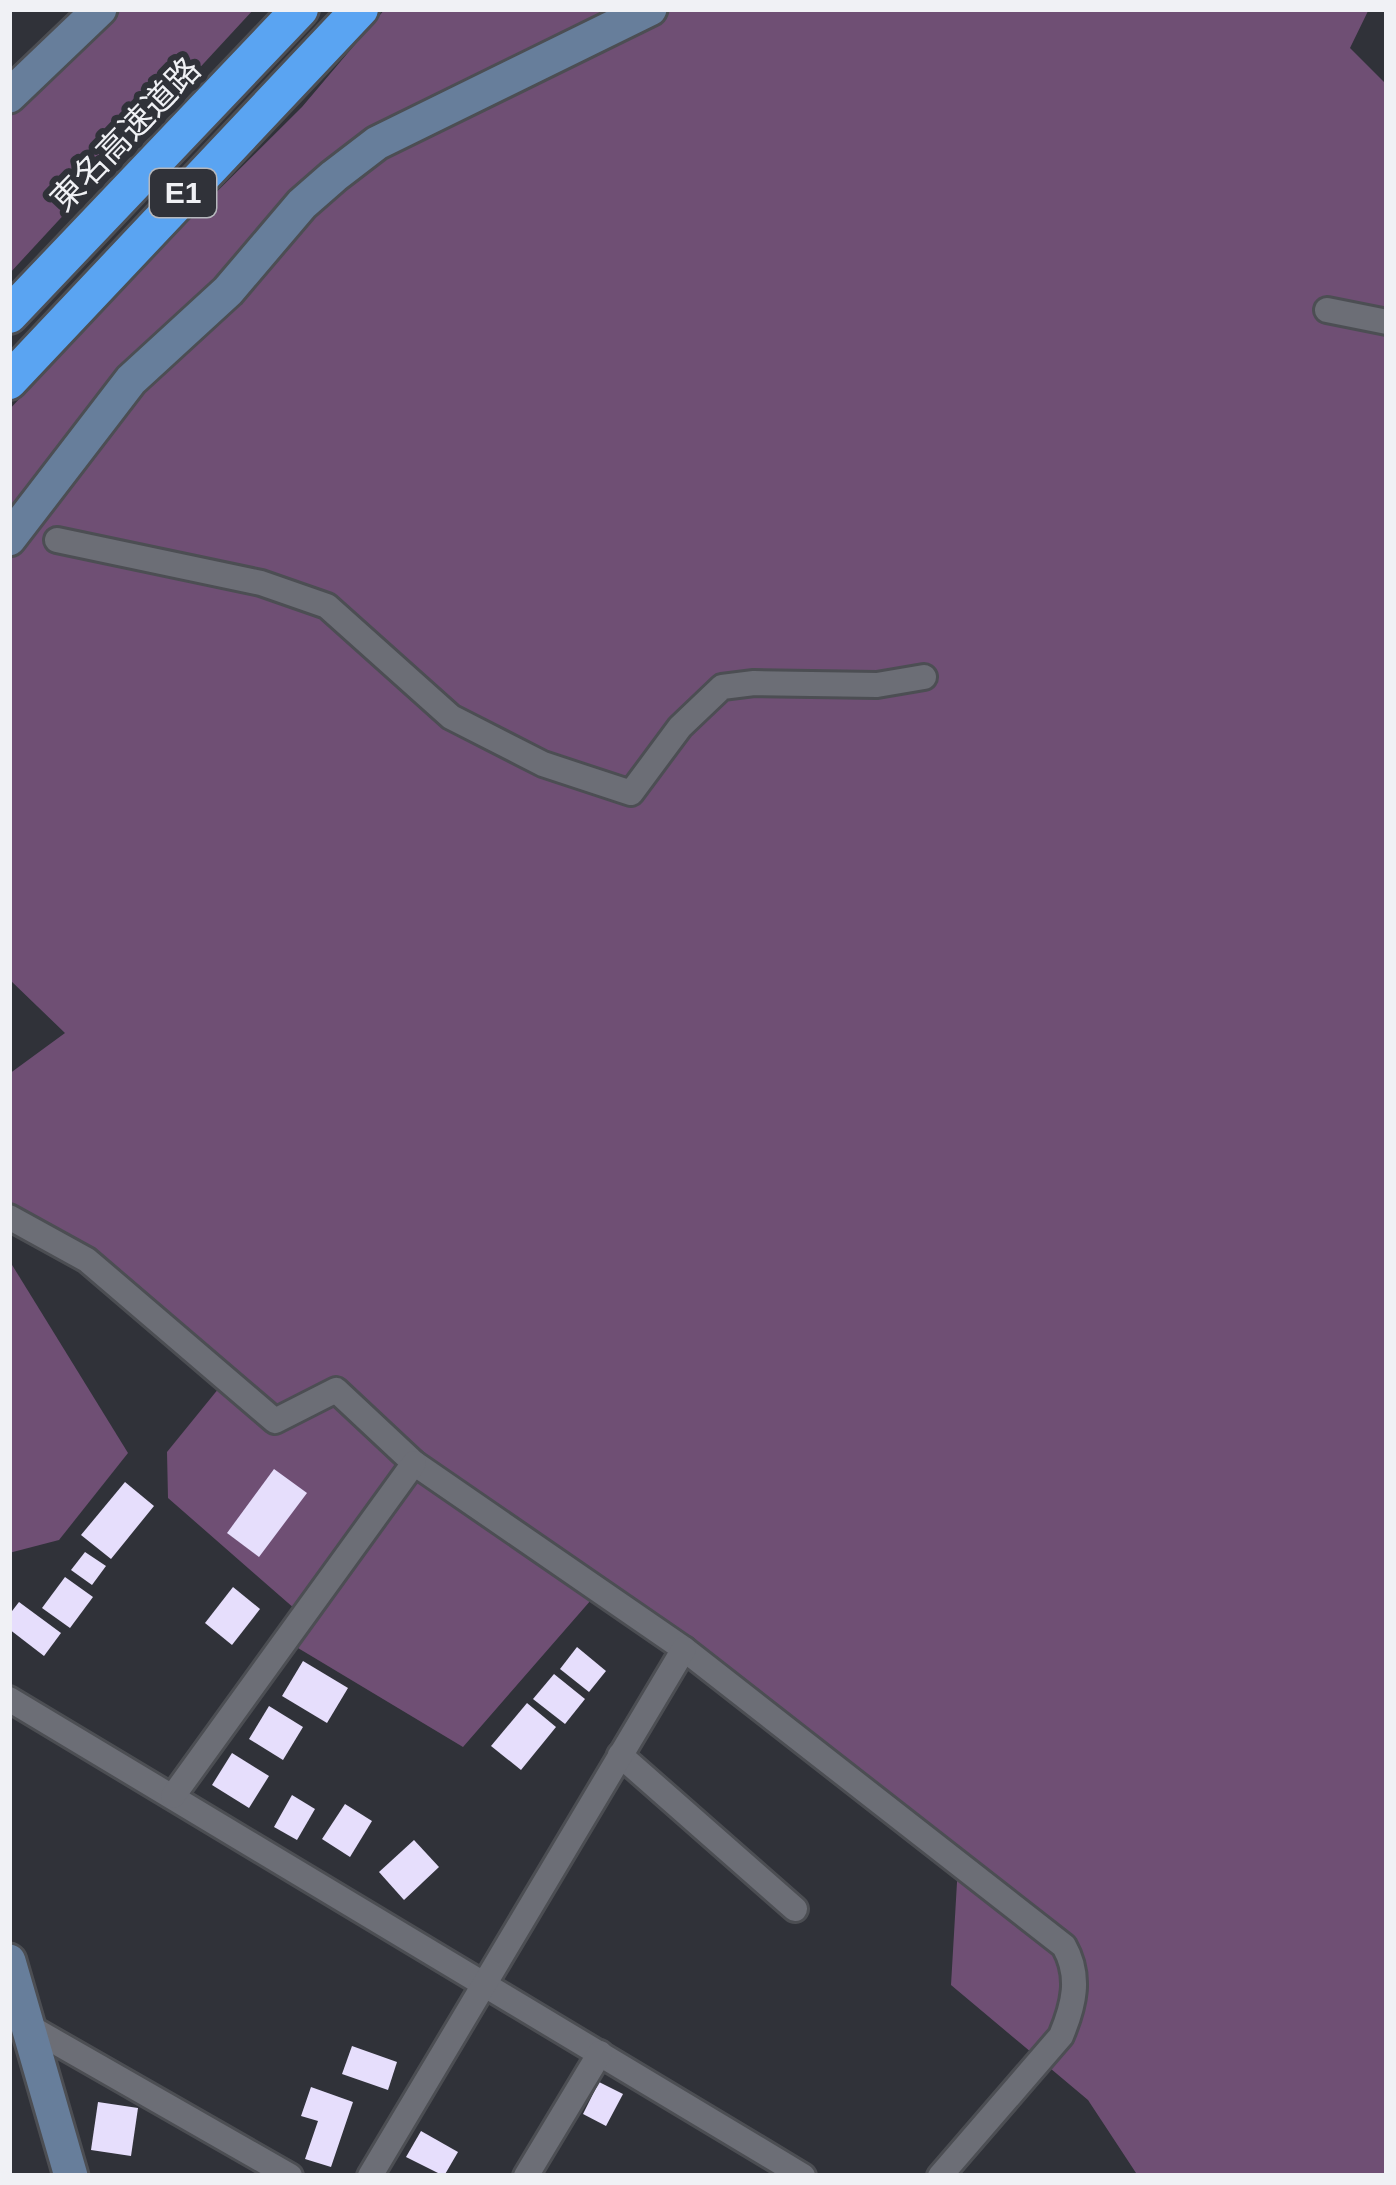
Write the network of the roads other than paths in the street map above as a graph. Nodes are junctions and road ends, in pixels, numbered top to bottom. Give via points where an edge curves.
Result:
1 (100, 9) edge
2 (300, 9) edge
3 (359, 9) edge
4 (650, 9) edge
5 (9, 96) edge
6 (1327, 310) dead end
7 (9, 315) edge
8 (1387, 322) edge
9 (9, 381) edge
10 (9, 539) edge
11 (58, 540) dead end
12 (924, 677) dead end
13 (9, 1217) edge
14 (414, 1463) junction
15 (684, 1649) junction
16 (9, 1699) edge
17 (620, 1755) junction
18 (173, 1796) junction
19 (795, 1909) dead end
20 (9, 1961) edge
21 (483, 1984) junction
22 (26, 2025) junction
23 (600, 2053) junction
24 (70, 2176) edge
25 (290, 2176) edge
26 (370, 2176) edge
27 (526, 2176) edge
28 (803, 2176) edge
29 (940, 2176) edge

1 - 5 street
2 - 7 highway, 東名高速道路 / E1
3 - 9 highway, E1
4 - 10 street via 377,143 334,176 131,380
6 - 8 street
11 - 12 street via 327,606 452,716 544,764 631,793 722,687
13 - 14 street via 87,1260 275,1421 335,1390
14 - 15 street
14 - 18 street
15 - 17 street
15 - 29 street via 1064,1946 1076,1966 1061,2036
16 - 18 street
17 - 19 street
17 - 21 street
18 - 21 street
20 - 22 street
21 - 23 street
21 - 26 street
22 - 24 street
22 - 25 street
23 - 27 street
23 - 28 street

